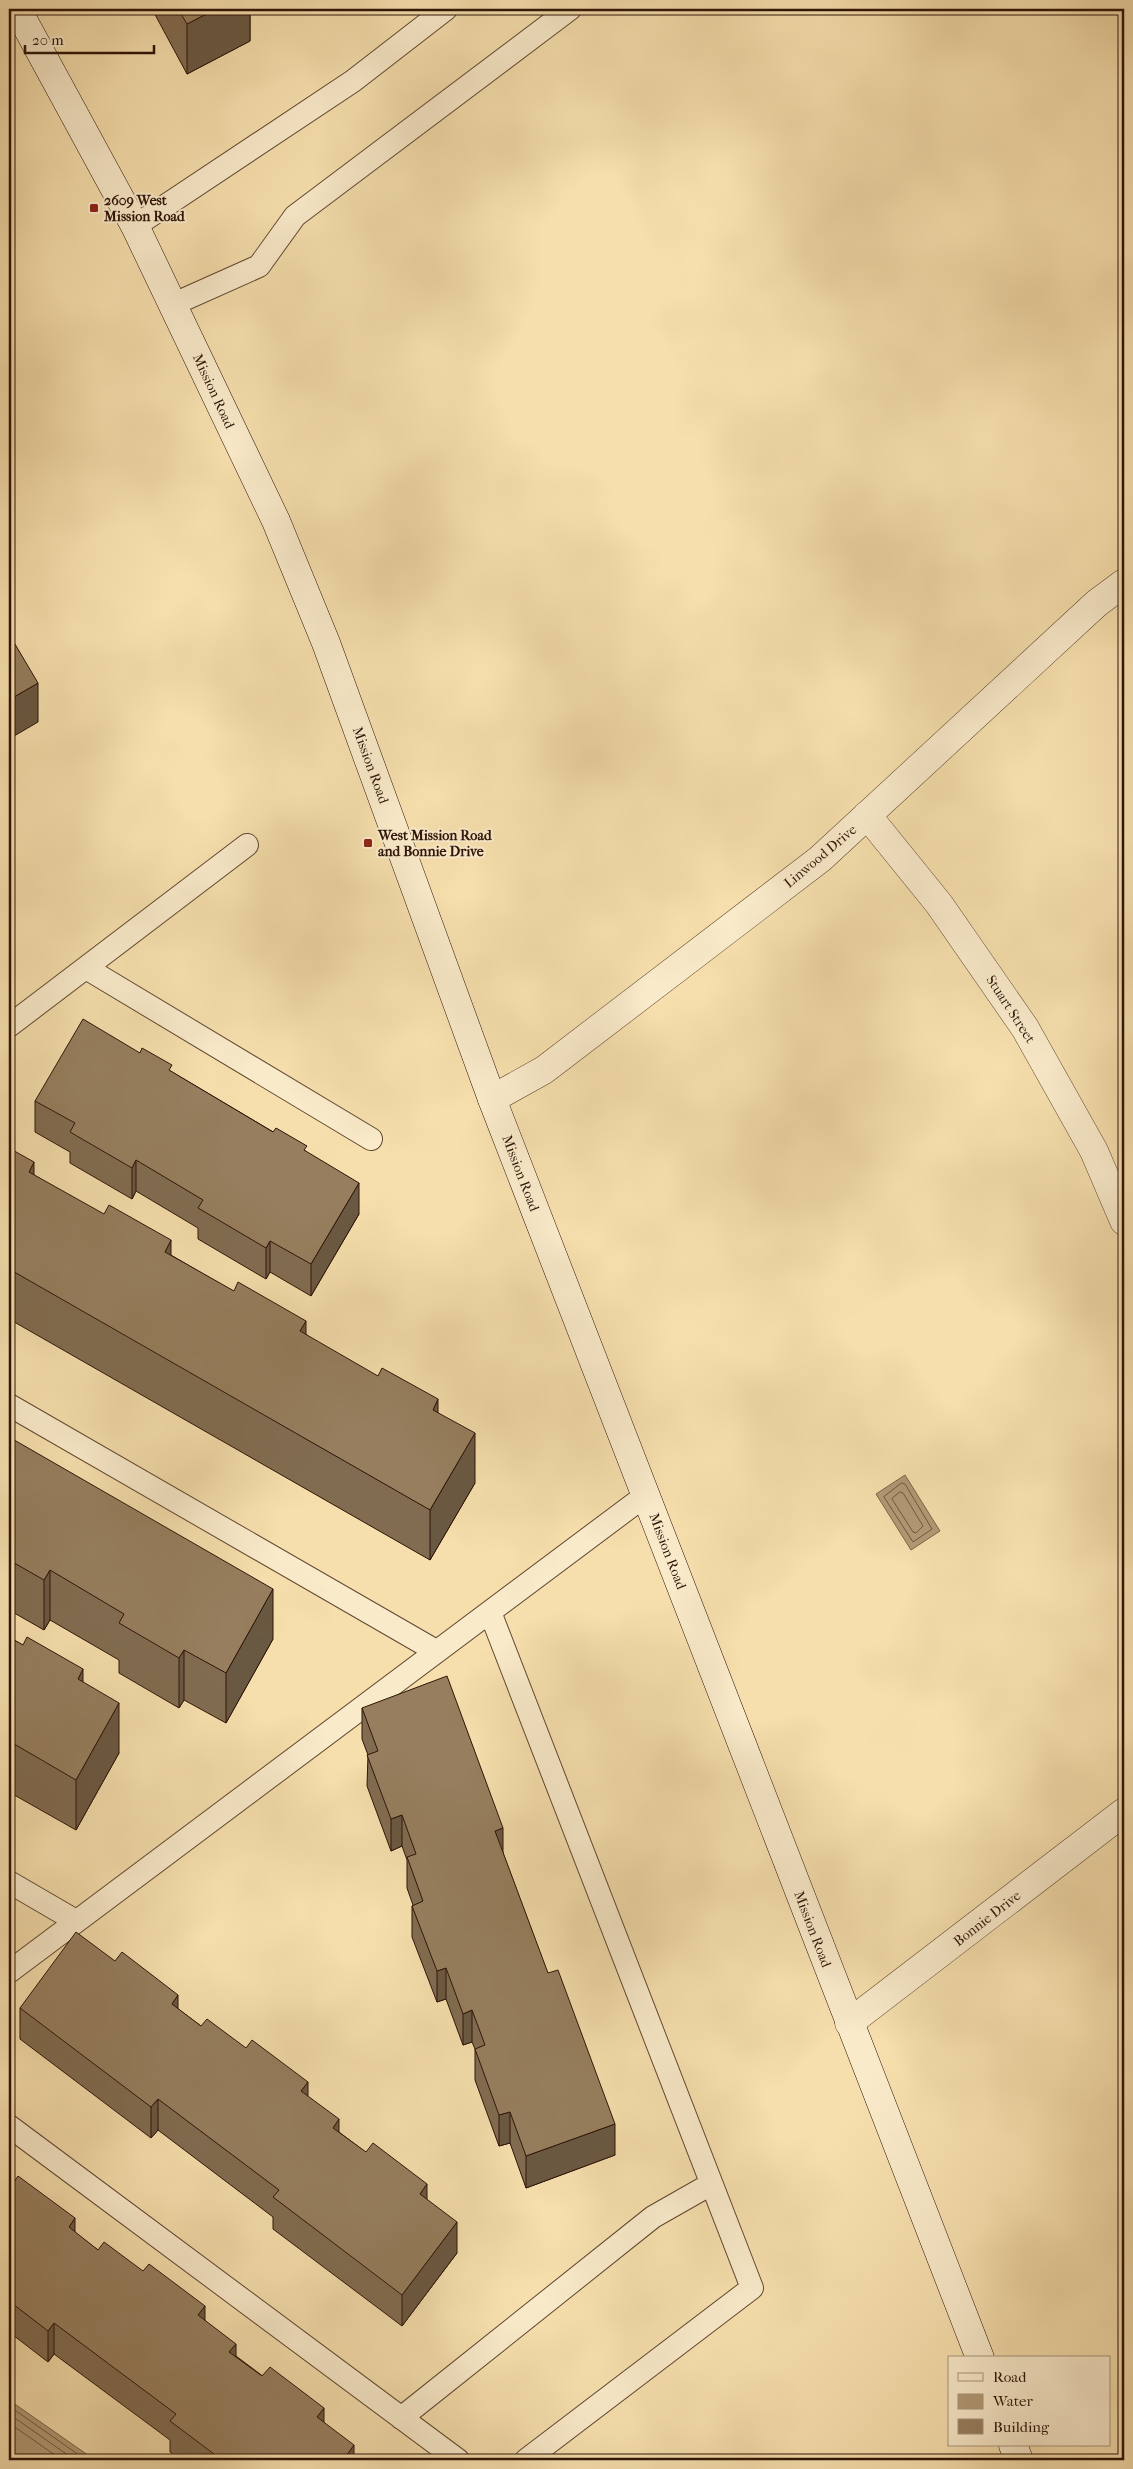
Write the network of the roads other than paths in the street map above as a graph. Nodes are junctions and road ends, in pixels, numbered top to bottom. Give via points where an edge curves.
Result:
1 (17, 9) edge
2 (446, 9) edge
3 (570, 9) edge
4 (135, 226) junction
5 (174, 304) junction
6 (1124, 583) edge
7 (867, 815) junction
8 (247, 846) dead end
9 (86, 968) junction
10 (9, 1026) edge
11 (492, 1099) junction
12 (371, 1139) dead end
13 (1124, 1222) edge
14 (9, 1405) edge
15 (646, 1494) junction
16 (490, 1612) junction
17 (436, 1651) junction
18 (1124, 1812) edge
19 (9, 1882) edge
20 (76, 1921) junction
21 (9, 1972) edge
22 (849, 2023) junction
23 (9, 2126) edge
24 (712, 2184) junction
25 (979, 2356) edge
26 (401, 2418) junction
27 (1013, 2446) edge
28 (458, 2460) edge
29 (526, 2460) edge
30 (1018, 2460) edge

1 - 4 street, Mission Road
2 - 4 lane via 345,86
3 - 5 lane via 295,216 259,266
4 - 5 street, Mission Road
5 - 11 street, Mission Road via 276,521 322,634
6 - 7 street, Linwood Drive via 1097,603
7 - 11 street, Linwood Drive via 820,859 544,1070
7 - 13 street, Stuart Street via 939,904 1025,1028 1094,1151
8 - 9 lane
9 - 10 lane
9 - 12 lane
11 - 15 street, Mission Road
14 - 17 lane
15 - 16 lane
15 - 22 street, Mission Road
16 - 17 lane
16 - 24 lane
17 - 20 lane
18 - 22 street, Bonnie Drive
19 - 20 lane
20 - 21 lane
22 - 25 street, Mission Road
23 - 26 lane
24 - 26 lane via 653,2217
24 - 29 lane via 752,2288
26 - 28 lane
27 - 30 street

